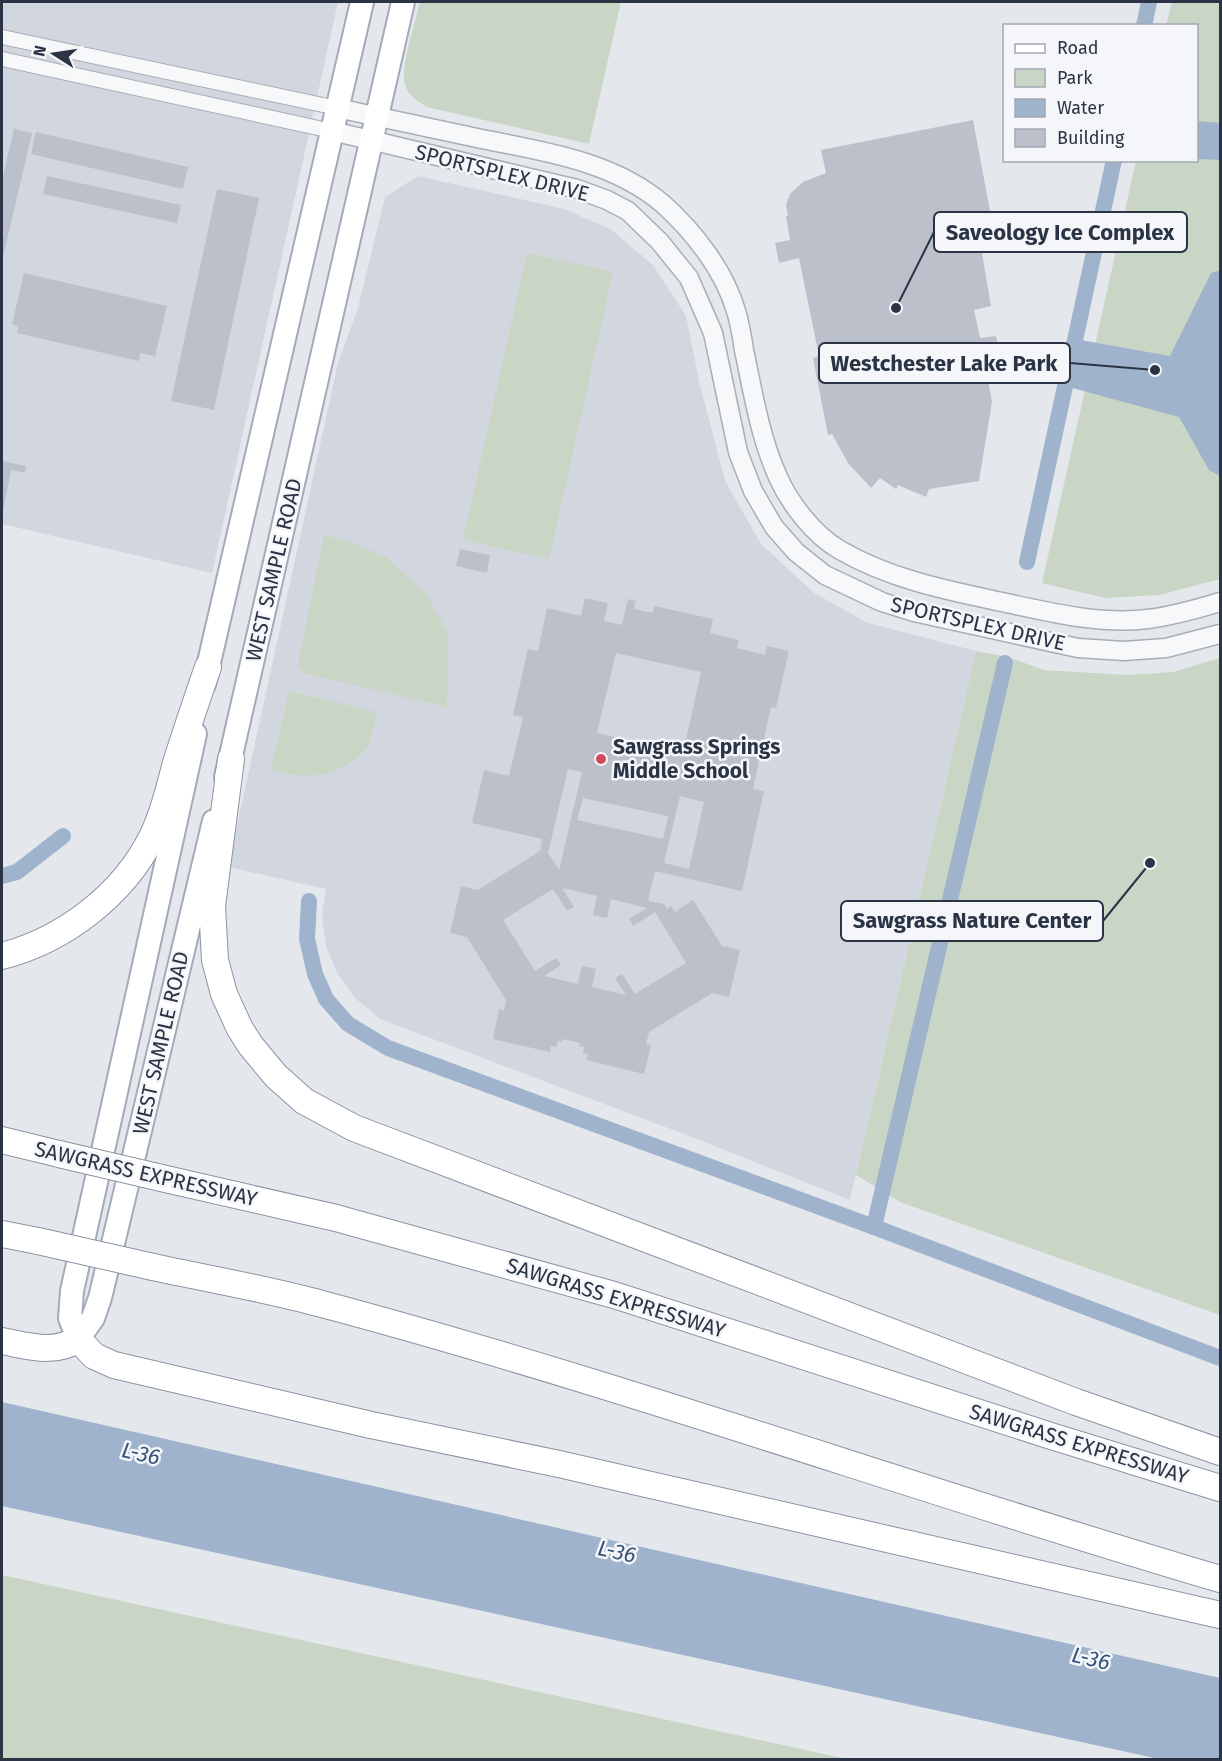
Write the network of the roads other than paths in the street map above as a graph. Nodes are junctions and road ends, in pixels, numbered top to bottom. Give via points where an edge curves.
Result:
1 (362, 2) edge
2 (403, 2) edge
3 (2, 37) edge
4 (2, 59) edge
5 (337, 108) junction
6 (376, 117) junction
7 (332, 131) junction
8 (371, 140) junction
9 (838, 549) junction
10 (825, 575) junction
11 (1221, 602) edge
12 (1115, 620) junction
13 (1221, 634) edge
14 (1111, 650) junction
15 (208, 667) junction
16 (231, 759) junction
17 (2, 956) edge
18 (2, 1140) edge
19 (2, 1234) edge
20 (78, 1339) junction
21 (2, 1341) edge
22 (1221, 1452) edge
23 (1221, 1488) edge
24 (1221, 1579) edge
25 (1221, 1615) edge

1 - 5 main road, WEST SAMPLE ROAD
2 - 6 main road, WEST SAMPLE ROAD
3 - 5 street
4 - 7 street
5 - 6 street, SPORTSPLEX DRIVE
5 - 7 main road, WEST SAMPLE ROAD
6 - 8 main road, WEST SAMPLE ROAD
6 - 9 street, SPORTSPLEX DRIVE via 584,163 644,190 663,205 696,238 719,272 736,311 760,424 778,478 803,515
7 - 8 street, SPORTSPLEX DRIVE
7 - 15 main road, WEST SAMPLE ROAD
8 - 10 street, SPORTSPLEX DRIVE via 577,189 628,211 689,278 713,333 738,452 753,492 774,527 796,552
8 - 16 main road, WEST SAMPLE ROAD
9 - 10 street
9 - 12 street, SPORTSPLEX DRIVE via 921,585 1062,615
10 - 14 street, SPORTSPLEX DRIVE via 882,602 914,612 1062,645
11 - 12 street, SPORTSPLEX DRIVE via 1148,619
12 - 14 street
13 - 14 street, SPORTSPLEX DRIVE via 1166,648
15 - 17 highway via 166,803 142,854 119,884 78,920 46,939
15 - 20 main road, WEST SAMPLE ROAD via 72,1291 70,1318
16 - 20 main road, WEST SAMPLE ROAD via 100,1298 93,1318
16 - 22 highway via 212,906 212,942 218,977 250,1046 304,1101 365,1132 1065,1398
18 - 23 highway, SAWGRASS EXPRESSWAY, bridge via 336,1218 614,1295
19 - 24 highway, bridge via 319,1303 581,1377 1082,1539
20 - 21 highway via 67,1346 43,1349
20 - 25 highway via 100,1360 126,1368

